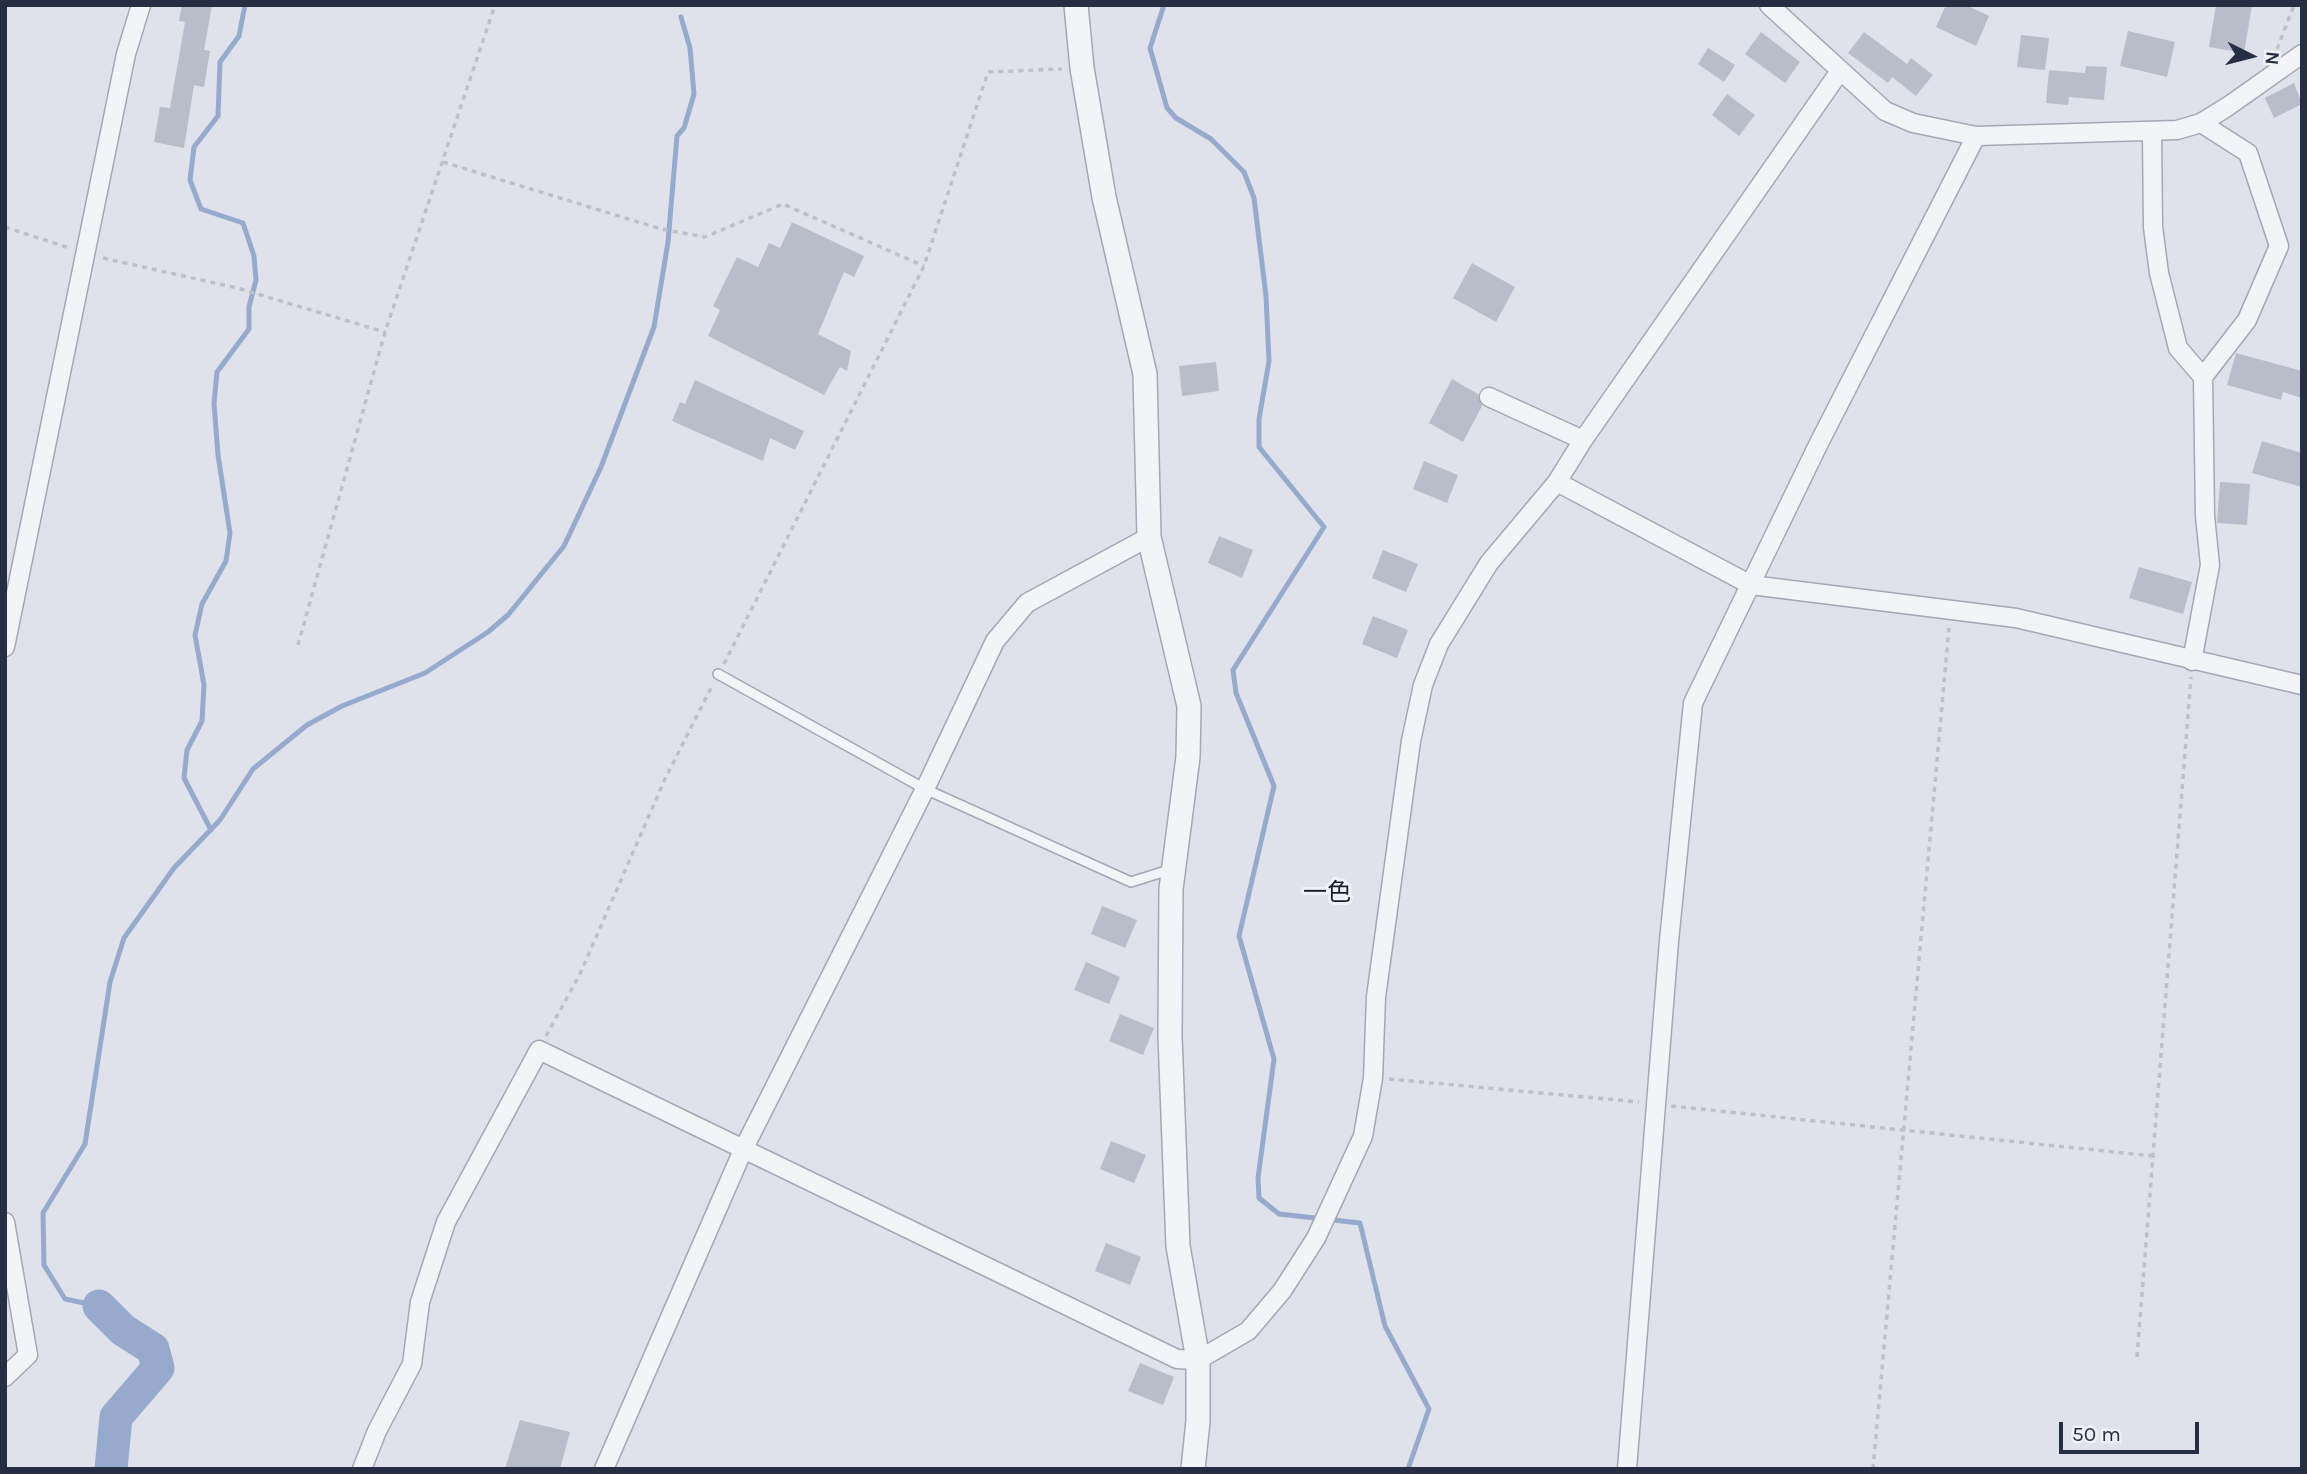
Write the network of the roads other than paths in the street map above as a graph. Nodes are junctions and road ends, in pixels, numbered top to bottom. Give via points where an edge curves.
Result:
1 (141, 5) edge
2 (1076, 5) edge
3 (1773, 6) edge
4 (2302, 54) edge
5 (1840, 71) junction
6 (2201, 123) junction
7 (2152, 132) junction
8 (1976, 136) junction
9 (2203, 377) junction
10 (1489, 397) dead end
11 (1583, 440) junction
12 (1557, 482) junction
13 (1150, 537) junction
14 (1751, 585) junction
15 (5, 647) edge
16 (2192, 661) junction
17 (719, 674) road end
18 (2302, 685) edge
19 (925, 789) junction
20 (1174, 868) junction
21 (743, 1150) junction
22 (5, 1222) edge
23 (1198, 1360) junction
24 (5, 1377) edge
25 (362, 1469) edge
26 (604, 1469) edge
27 (1193, 1469) edge
28 (1627, 1469) edge

1 - 15 street via 126,54
2 - 13 street via 1104,197 1145,374
3 - 5 street
4 - 6 street
5 - 8 street via 1885,111 1913,123
5 - 11 street
6 - 7 street
6 - 9 street via 2248,153 2279,246 2248,320
7 - 8 street
7 - 9 street via 2153,227 2159,274 2178,348
8 - 14 street
9 - 16 street via 2210,565
10 - 11 street
11 - 12 street
12 - 14 street
12 - 23 street via 1489,563 1439,644 1423,685 1411,741 1376,997 1373,1078 1363,1136 1317,1238 1282,1291 1248,1331
13 - 19 street via 1027,603 995,641
13 - 20 street via 1189,706 1188,757
14 - 16 street via 2027,620
14 - 28 street via 1693,703
16 - 18 street
17 - 19 lane
19 - 20 lane via 1131,882
19 - 21 street
20 - 23 street via 1170,1010 1173,1156 1178,1246
21 - 23 street via 1177,1359
21 - 25 street via 539,1049 446,1222 420,1302 412,1364
21 - 26 street
22 - 24 street via 28,1355
23 - 27 street

